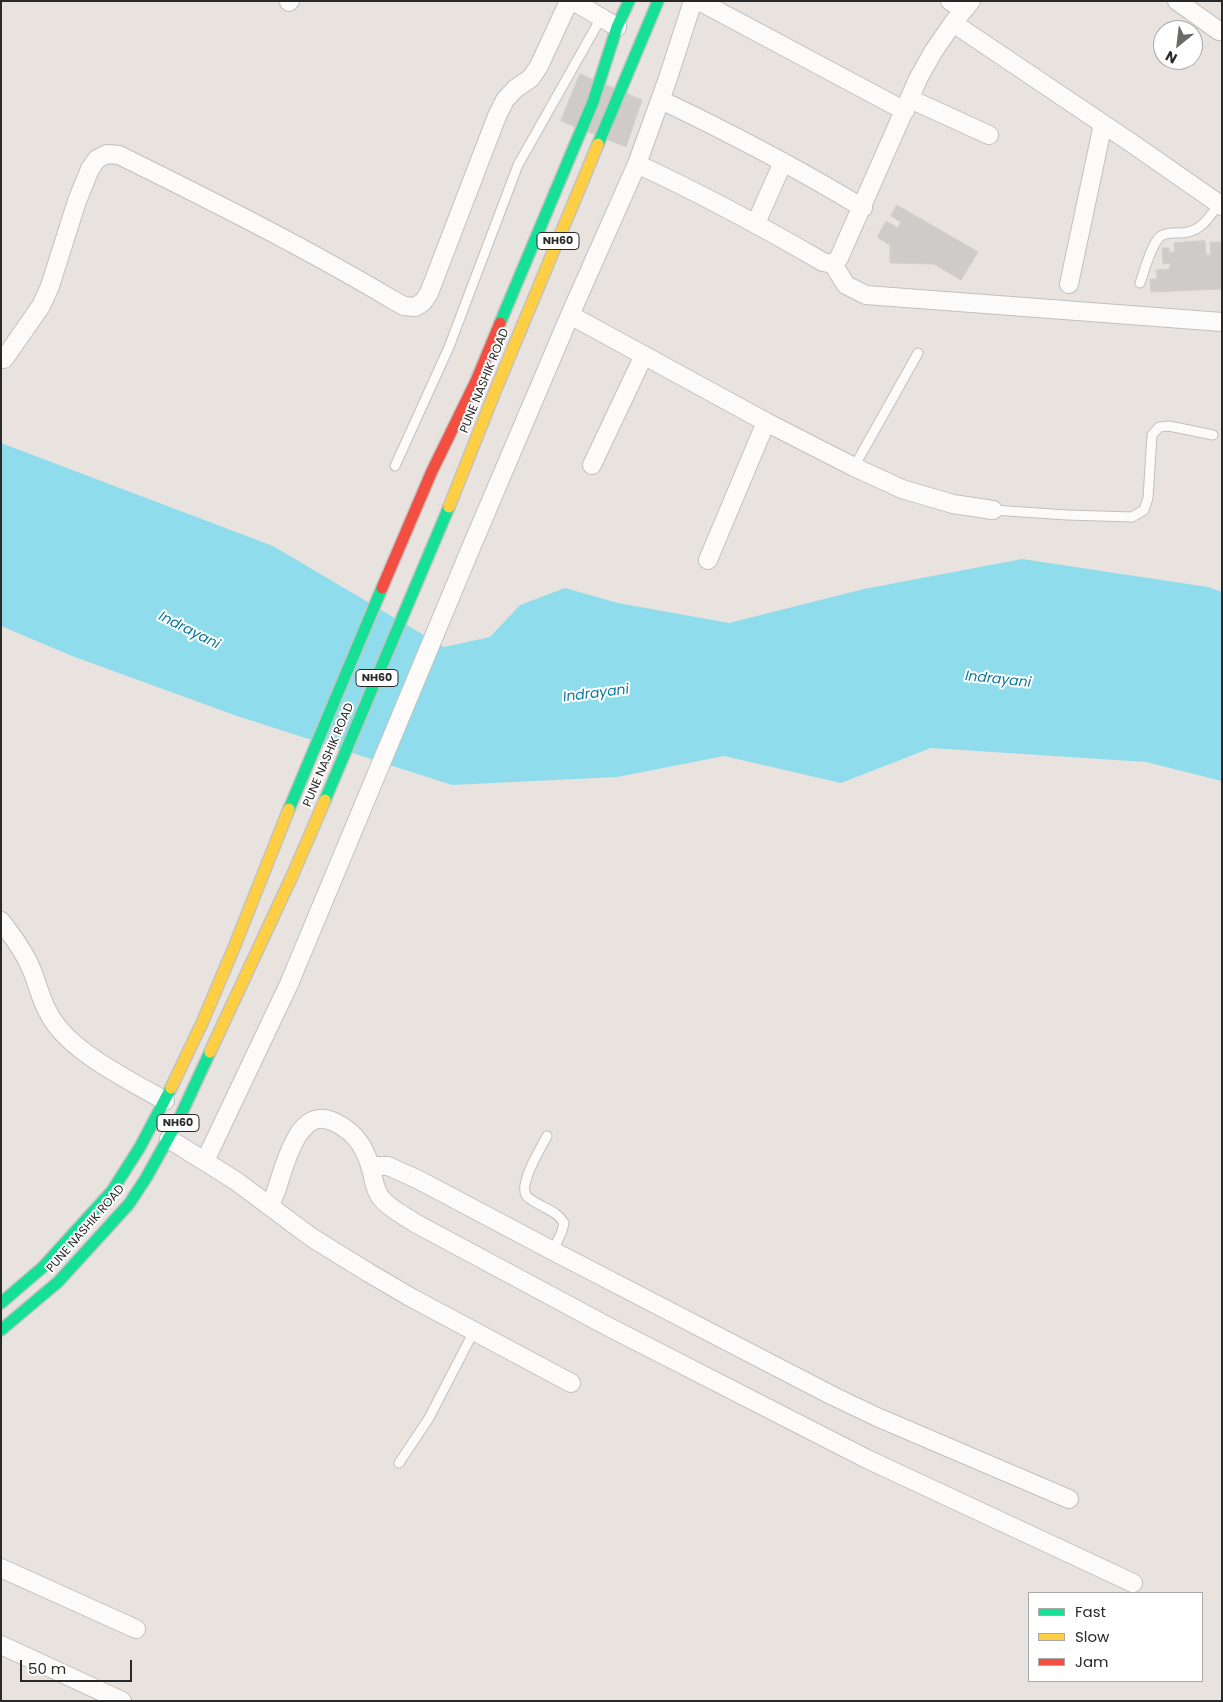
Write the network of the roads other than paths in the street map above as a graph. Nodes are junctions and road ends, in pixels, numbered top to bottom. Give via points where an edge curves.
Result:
1 (568, 1) edge
2 (573, 1) edge
3 (629, 1) edge
4 (658, 1) edge
5 (693, 1) edge
6 (699, 1) edge
7 (1178, 1) edge
8 (960, 9) edge
9 (601, 18) junction
10 (1220, 32) edge
11 (630, 33) junction
12 (661, 100) junction
13 (907, 105) junction
14 (1104, 124) junction
15 (989, 135) dead end
16 (783, 162) junction
17 (637, 164) junction
18 (1220, 205) edge
19 (862, 208) junction
20 (756, 223) junction
21 (833, 264) junction
22 (1140, 283) dead end
23 (1069, 284) dead end
24 (570, 314) junction
25 (1222, 322) edge
26 (918, 353) dead end
27 (644, 355) junction
28 (4, 358) dead end
29 (766, 422) junction
30 (1214, 435) dead end
31 (592, 465) dead end
32 (395, 466) dead end
33 (854, 468) junction
34 (993, 510) joint
35 (708, 560) dead end
36 (1, 921) edge
37 (165, 1101) junction
38 (547, 1136) dead end
39 (170, 1139) junction
40 (205, 1161) junction
41 (372, 1170) junction
42 (270, 1206) junction
43 (553, 1252) junction
44 (1, 1303) edge
45 (1, 1330) edge
46 (474, 1331) junction
47 (571, 1383) dead end
48 (399, 1462) dead end
49 (1069, 1499) dead end
50 (1, 1568) edge
51 (1133, 1583) dead end
52 (136, 1629) dead end
53 (1, 1645) edge
54 (122, 1701) edge

1 - 28 street via 539,66 531,78 505,100 497,116 423,302 415,307 404,306 209,199 119,155 107,154 90,169 41,306
2 - 9 street
3 - 11 highway, PUNE NASHIK ROAD / NH60
4 - 11 highway, PUNE NASHIK ROAD / NH60
5 - 12 street
6 - 13 street
7 - 10 street
8 - 13 street via 918,79
8 - 14 street
9 - 11 street
9 - 32 lane via 518,165 448,347
11 - 37 highway, PUNE NASHIK ROAD / NH60 via 594,102 476,381 432,470 213,996
11 - 39 highway, PUNE NASHIK ROAD / NH60 via 460,482 293,874
12 - 16 street
12 - 17 street
13 - 15 street
13 - 19 street
14 - 18 street
14 - 23 street
16 - 19 street
16 - 20 street
17 - 20 street
17 - 24 street
18 - 22 lane via 1199,229 1161,236
19 - 21 street via 840,258
20 - 21 street via 823,262
21 - 25 street via 846,285 866,296
24 - 27 street
24 - 40 street via 289,984
26 - 33 lane
27 - 29 street
27 - 31 street
29 - 33 street
29 - 35 street
30 - 34 lane via 1159,427 1152,435 1148,498 1144,510 1132,517
33 - 34 street via 902,489 953,504
36 - 37 street via 21,947 57,1028 88,1055
37 - 44 highway, PUNE NASHIK ROAD / NH60 via 112,1191 43,1267
38 - 43 lane via 524,1187 531,1200 560,1216 564,1223
39 - 40 street
39 - 45 highway, PUNE NASHIK ROAD / NH60 via 129,1204 107,1230 58,1282
40 - 42 street
41 - 42 street via 353,1135 327,1118 314,1120 303,1128 292,1144
41 - 43 street via 377,1166 388,1166
41 - 51 street via 381,1198 415,1223 858,1455
42 - 46 street via 311,1237 369,1273
43 - 49 street via 833,1396
46 - 47 street
46 - 48 lane via 429,1418
50 - 52 street
53 - 54 street

